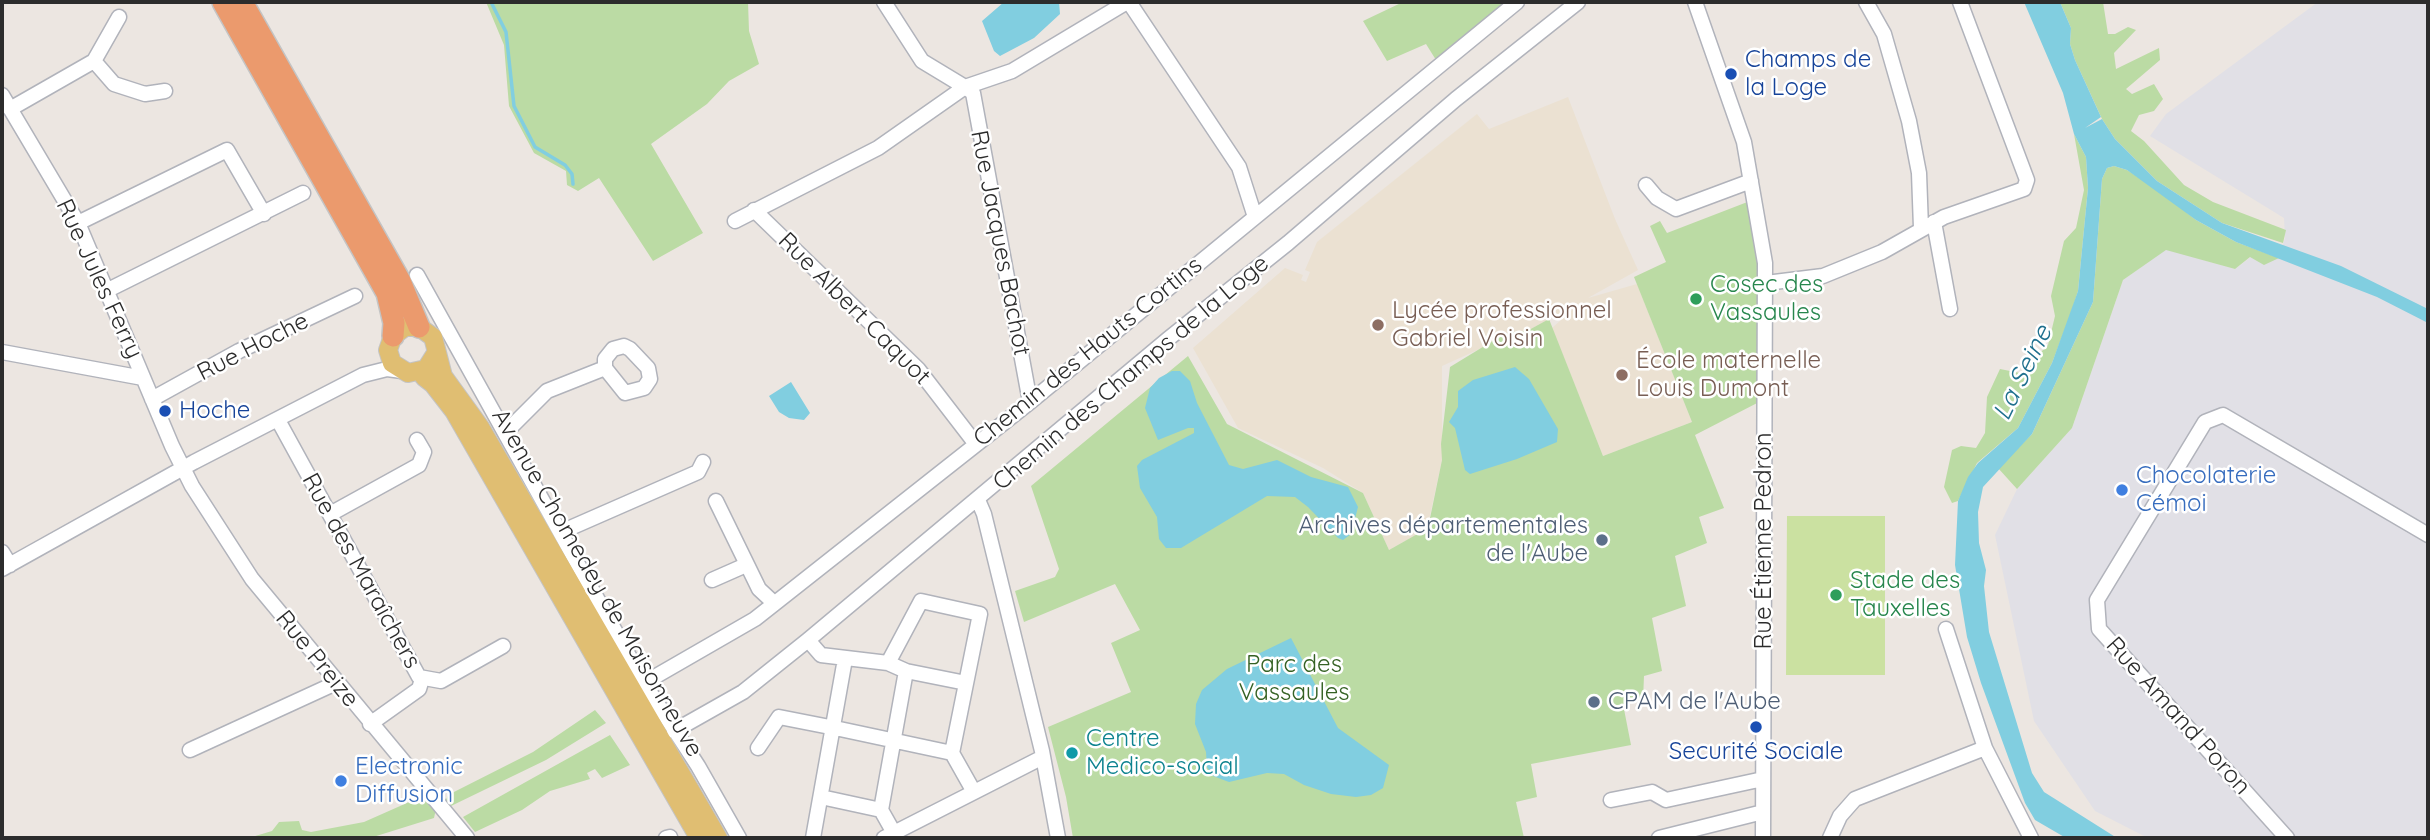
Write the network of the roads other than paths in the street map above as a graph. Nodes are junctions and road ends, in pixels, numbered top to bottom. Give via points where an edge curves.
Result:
1 (223, 2) edge
2 (242, 2) edge
3 (884, 2) edge
4 (1128, 2) edge
5 (1517, 2) edge
6 (1578, 2) edge
7 (1695, 2) edge
8 (1866, 2) edge
9 (1960, 2) edge
10 (119, 17) dead end
11 (94, 61) junction
12 (965, 87) junction
13 (165, 91) dead end
14 (2, 95) edge
15 (10, 108) junction
16 (1751, 181) junction
17 (1646, 185) dead end
18 (303, 193) dead end
19 (754, 210) junction
20 (264, 214) junction
21 (1255, 217) junction
22 (735, 221) dead end
23 (78, 223) junction
24 (1927, 225) junction
25 (417, 275) dead end
26 (1766, 283) junction
27 (108, 290) junction
28 (355, 296) dead end
29 (1950, 309) dead end
30 (419, 327) junction
31 (391, 343) junction
32 (2, 352) edge
33 (436, 353) junction
34 (605, 368) dead end
35 (408, 372) junction
36 (363, 375) junction
37 (143, 378) junction
38 (152, 399) junction
39 (1030, 402) junction
40 (278, 420) junction
41 (506, 432) junction
42 (417, 440) dead end
43 (975, 443) junction
44 (703, 462) dead end
45 (182, 469) junction
46 (978, 500) junction
47 (716, 501) dead end
48 (332, 513) junction
49 (561, 532) junction
50 (2428, 535) edge
51 (2, 552) edge
52 (746, 565) junction
53 (6, 567) edge
54 (712, 580) dead end
55 (774, 603) junction
56 (1947, 629) dead end
57 (808, 640) junction
58 (503, 646) dead end
59 (845, 659) junction
60 (888, 663) junction
61 (906, 671) junction
62 (422, 679) junction
63 (336, 683) junction
64 (644, 683) junction
65 (966, 683) junction
66 (370, 724) junction
67 (835, 728) junction
68 (674, 731) junction
69 (895, 742) junction
70 (758, 748) dead end
71 (1985, 748) junction
72 (190, 750) dead end
73 (952, 753) junction
74 (1043, 758) junction
75 (1763, 779) junction
76 (974, 792) junction
77 (821, 797) junction
78 (1611, 800) dead end
79 (881, 810) junction
80 (1763, 812) junction
81 (889, 836) edge
82 (467, 838) edge
83 (699, 838) edge
84 (718, 838) edge
85 (739, 838) edge
86 (813, 838) edge
87 (1058, 838) edge
88 (1659, 838) edge
89 (1763, 838) edge
90 (1829, 838) edge
91 (2031, 838) edge
92 (2287, 838) edge

1 - 31 highway via 387,293 394,323
2 - 30 highway via 400,281
3 - 12 street via 922,61
4 - 12 street, Rue Albert Caquot via 1012,71
4 - 21 street via 1239,167
5 - 21 street, Chemin des Hauts Cortins
6 - 46 street, Chemin des Champs de la Loge
7 - 16 street, Rue Étienne Pedron via 1744,142
8 - 24 street via 1884,34 1909,121
9 - 24 street via 2027,180 2024,190
10 - 11 street
11 - 13 street via 114,84 145,94
11 - 15 street
12 - 19 street, Rue Albert Caquot via 878,148
12 - 39 street, Rue Jacques Bachot via 973,93
14 - 15 street, Rue Jules Ferry
15 - 23 street, Rue Jules Ferry
16 - 17 street via 1676,209
16 - 26 street, Rue Étienne Pedron
18 - 20 street
19 - 22 street, Rue Albert Caquot
19 - 43 street, Rue Albert Caquot via 918,369
20 - 23 street via 227,150
20 - 27 street
21 - 39 street, Chemin des Hauts Cortins
23 - 27 street, Rue Jules Ferry
24 - 26 street via 1882,252 1823,276
24 - 29 street
25 - 41 street, Avenue Chomedey de Maisonneuve
26 - 75 street, Rue Étienne Pedron
27 - 37 street, Rue Jules Ferry
28 - 38 street, Rue Hoche
30 - 31 main road via 405,327
30 - 33 main road via 432,337
31 - 35 main road via 393,363
31 - 36 street
32 - 37 street
33 - 35 main road via 430,365
33 - 84 main road, Avenue Chomedey de Maisonneuve via 443,376 480,427
34 - 41 street via 547,391
35 - 36 street via 387,369
35 - 83 main road via 433,384 454,411
36 - 40 street
37 - 38 street, Rue Jules Ferry
38 - 45 street, Rue Jules Ferry
39 - 43 street, Chemin des Hauts Cortins
40 - 45 street
40 - 48 street, Rue des Maraîchers
41 - 49 street, Avenue Chomedey de Maisonneuve
42 - 48 street via 424,452 419,465
43 - 55 street, Chemin des Hauts Cortins
44 - 49 street via 698,472
45 - 53 street
45 - 63 street, Rue Preize via 253,579
46 - 57 street, Chemin des Champs de la Loge
46 - 74 street
47 - 52 street
48 - 62 street, Rue des Maraîchers
49 - 64 street, Avenue Chomedey de Maisonneuve
50 - 92 street, Rue Amand Poron via 2224,415 2205,422 2097,600 2099,629
51 - 53 street
52 - 54 street
52 - 55 street via 759,589
55 - 64 street, Chemin des Hauts Cortins via 755,619
56 - 71 street
57 - 59 street via 821,655
57 - 68 street, Chemin des Champs de la Loge via 743,692
58 - 62 street, Rue des Maraîchers via 441,681
59 - 60 street
59 - 67 street
60 - 61 street
60 - 65 street via 921,601 980,614
61 - 65 street
61 - 69 street
62 - 66 street via 419,690
63 - 66 street, Rue Preize
63 - 72 street
64 - 68 street, Avenue Chomedey de Maisonneuve
65 - 73 street
66 - 82 street, Rue Preize
67 - 69 street
67 - 70 street via 779,717
67 - 77 street
68 - 85 street, Avenue Chomedey de Maisonneuve
69 - 73 street
69 - 79 street
71 - 90 street via 1855,799
71 - 91 street
73 - 76 street
74 - 76 street
74 - 87 street
75 - 78 street via 1666,800 1652,792
75 - 80 street, Rue Étienne Pedron
76 - 81 street
77 - 79 street
77 - 86 street
79 - 81 street
80 - 88 street
80 - 89 street, Rue Étienne Pedron

